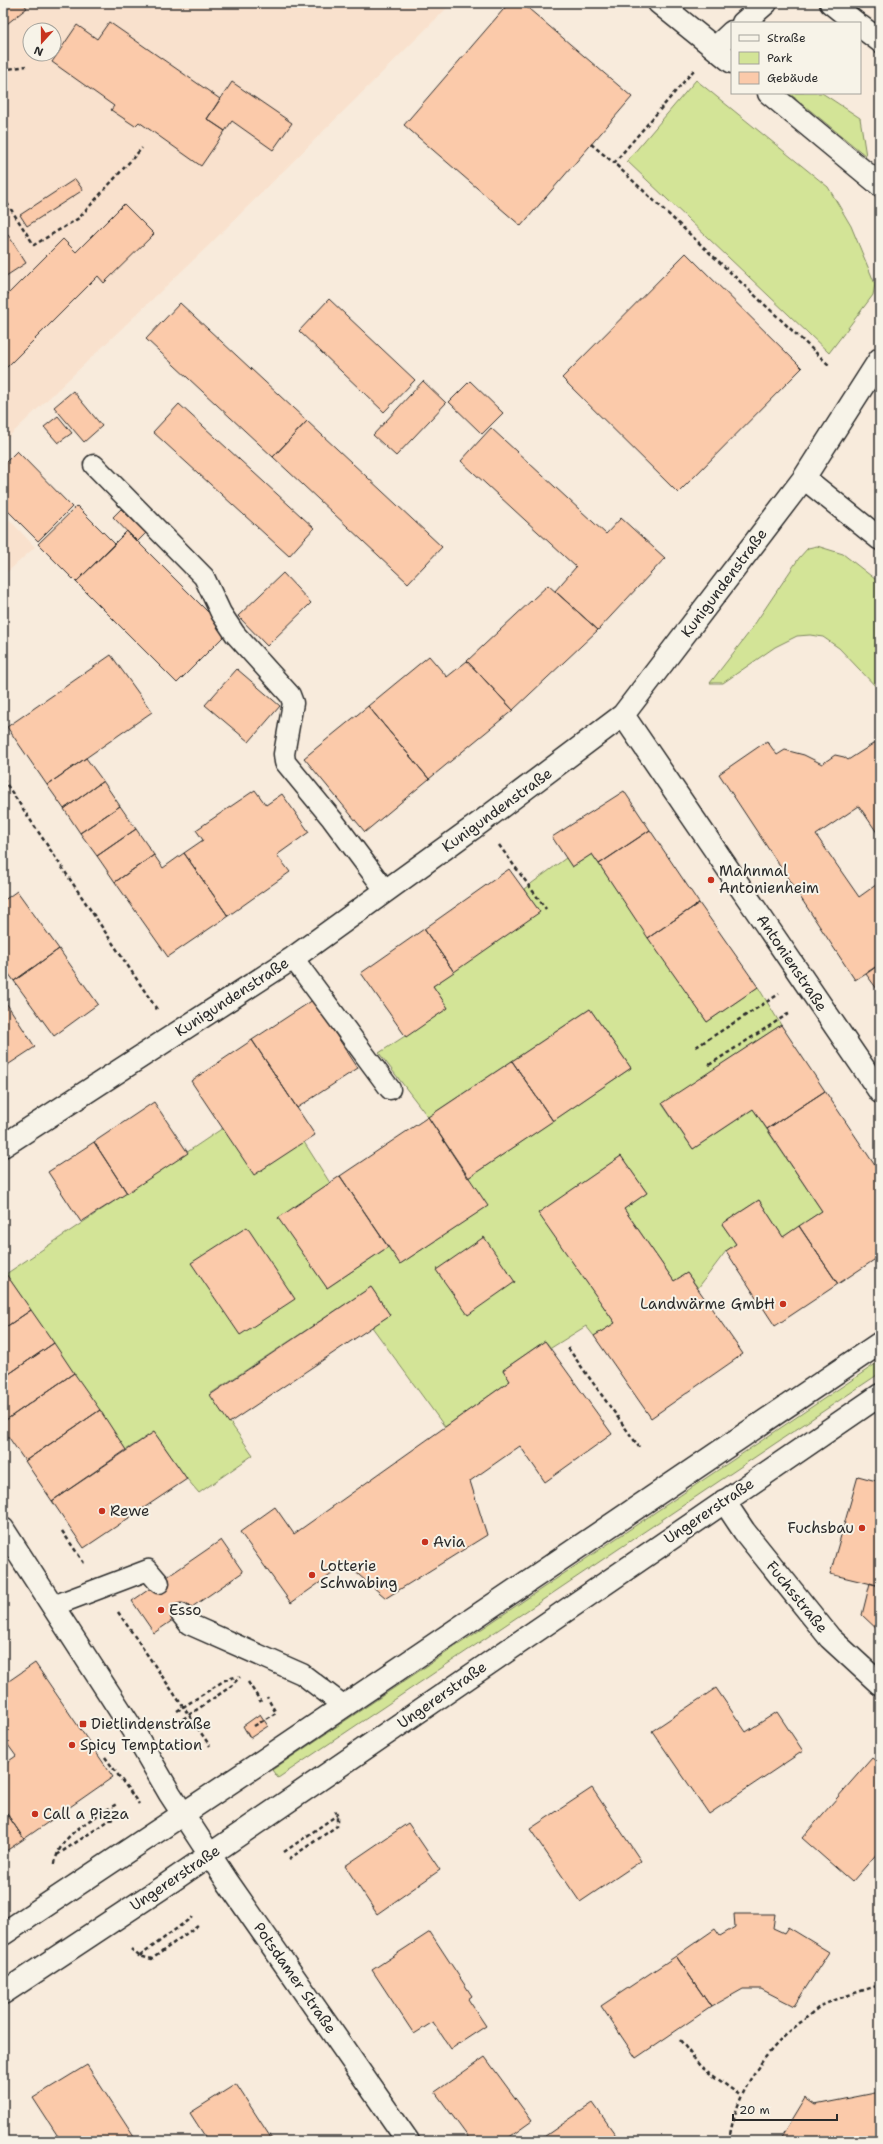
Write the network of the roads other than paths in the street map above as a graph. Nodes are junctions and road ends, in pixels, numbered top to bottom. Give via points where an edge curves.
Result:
1 (659, 3) edge
2 (766, 3) edge
3 (831, 3) edge
4 (744, 22) edge
5 (855, 22) edge
6 (861, 27) edge
7 (731, 33) edge
8 (880, 41) edge
9 (715, 48) junction
10 (731, 61) edge
11 (770, 94) edge
12 (880, 185) edge
13 (880, 359) edge
14 (94, 465) dead end
15 (804, 478) junction
16 (880, 539) edge
17 (623, 715) junction
18 (385, 890) junction
19 (293, 958) junction
20 (390, 1089) dead end
21 (880, 1092) edge
22 (3, 1146) edge
23 (880, 1343) edge
24 (880, 1395) edge
25 (724, 1501) junction
26 (3, 1529) edge
27 (159, 1583) dead end
28 (53, 1606) junction
29 (181, 1614) dead end
30 (880, 1684) edge
31 (344, 1706) junction
32 (183, 1814) junction
33 (210, 1855) junction
34 (3, 1934) edge
35 (3, 1993) edge
36 (408, 2141) edge

1 - 9 main road
2 - 4 main road
3 - 5 main road
6 - 8 main road
7 - 9 main road
9 - 10 main road
11 - 12 main road
13 - 15 main road, Kunigundenstraße
14 - 18 lane via 204,576 221,613 235,634 290,695 293,703 284,754 285,762
15 - 16 main road
15 - 17 main road, Kunigundenstraße
17 - 18 main road, Kunigundenstraße via 481,822
17 - 21 main road, Antonienstraße
18 - 19 main road, Kunigundenstraße
19 - 20 lane
19 - 22 main road, Kunigundenstraße
23 - 31 main road
24 - 25 main road, Ungererstraße
25 - 30 main road, Fuchsstraße via 744,1531 830,1638
25 - 33 main road, Ungererstraße
26 - 28 main road
27 - 28 lane via 148,1570
28 - 32 main road
29 - 31 lane via 189,1624 302,1674
31 - 32 main road
32 - 33 main road, Potsdamer Straße
32 - 34 main road
33 - 35 main road, Ungererstraße
33 - 36 main road, Potsdamer Straße

